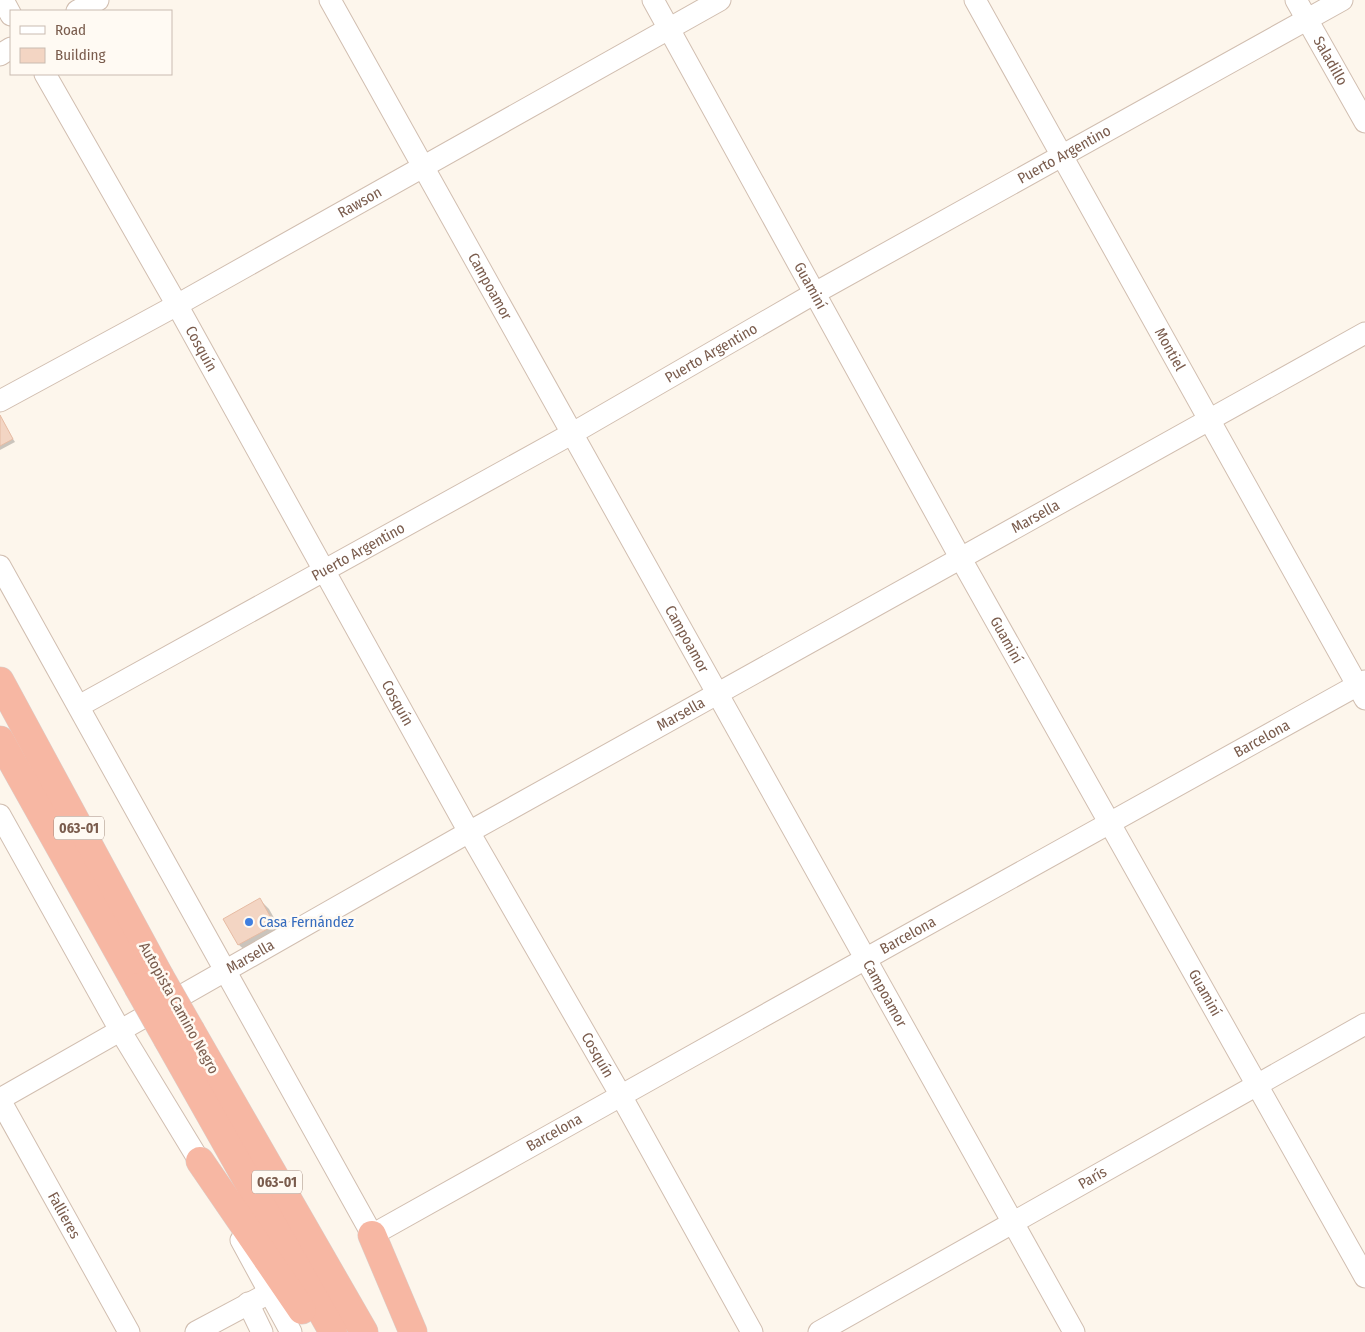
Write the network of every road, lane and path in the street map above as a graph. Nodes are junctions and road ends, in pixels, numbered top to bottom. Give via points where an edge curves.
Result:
1 (3, 0) edge
2 (98, 0) edge
3 (330, 0) edge
4 (652, 0) edge
5 (720, 0) edge
6 (976, 0) edge
7 (1296, 0) edge
8 (1342, 0) edge
9 (79, 10) edge
10 (10, 13) edge
11 (1307, 20) junction
12 (669, 28) junction
13 (46, 75) edge
14 (1365, 122) edge
15 (1063, 156) junction
16 (422, 166) junction
17 (815, 293) junction
18 (177, 305) junction
19 (1365, 333) edge
20 (0, 402) edge
21 (1210, 420) junction
22 (574, 433) junction
23 (961, 559) junction
24 (0, 566) edge
25 (324, 571) junction
26 (0, 681) edge
27 (1362, 688) edge
28 (718, 694) junction
29 (79, 706) junction
30 (2, 744) edge
31 (0, 815) edge
32 (1109, 822) junction
33 (469, 832) junction
34 (866, 960) junction
35 (225, 972) junction
36 (148, 981) junction
37 (1365, 1024) edge
38 (121, 1032) junction
39 (179, 1036) junction
40 (1258, 1086) junction
41 (620, 1094) junction
42 (0, 1100) edge
43 (200, 1161) junction
44 (1011, 1222) junction
45 (372, 1235) junction
46 (1365, 1277) edge
47 (269, 1293) junction
48 (248, 1303) junction
49 (129, 1332) edge
50 (196, 1332) edge
51 (262, 1332) edge
52 (291, 1332) edge
53 (316, 1332) edge
54 (333, 1332) edge
55 (364, 1332) edge
56 (413, 1332) edge
57 (427, 1332) edge
58 (752, 1332) edge
59 (819, 1332) edge
60 (1074, 1332) edge

1 - 10 street
2 - 9 street
3 - 16 street, Campoamor
4 - 12 street, Guaminí
5 - 12 street, Rawson
6 - 15 street, Montiel
7 - 11 street, Saladillo
8 - 11 street, Puerto Argentino
11 - 14 street, Saladillo
11 - 15 street, Puerto Argentino
12 - 16 street, Rawson
12 - 17 street, Guaminí
13 - 18 street, Cosquín
15 - 17 street, Puerto Argentino
15 - 21 street, Montiel
16 - 18 street, Rawson
16 - 22 street, Campoamor
17 - 22 street, Puerto Argentino
17 - 23 street, Guaminí
18 - 20 street, Rawson
18 - 25 street, Cosquín
19 - 21 street, Marsella
21 - 23 street, Marsella
21 - 27 street, Montiel
22 - 25 street, Puerto Argentino
22 - 28 street, Campoamor
23 - 28 street, Marsella
23 - 32 street, Guaminí
24 - 29 street
25 - 29 street, Puerto Argentino
25 - 33 street, Cosquín
26 - 36 highway, Autopista Camino Negro / 063-01
27 - 32 street, Barcelona
28 - 33 street, Marsella
28 - 34 street, Campoamor
29 - 35 street
30 - 36 highway, Autopista Camino Negro / 063-01
31 - 38 street
32 - 34 street, Barcelona
32 - 40 street, Guaminí
33 - 35 street, Marsella
33 - 41 street, Cosquín
34 - 41 street, Barcelona
34 - 44 street, Campoamor
35 - 38 street, Marsella
35 - 45 street
36 - 39 highway, Autopista Camino Negro / 063-01, bridge
37 - 40 street, París
38 - 42 street, Marsella
38 - 43 street
39 - 54 highway, Autopista Camino Negro / 063-01
39 - 55 highway, Autopista Camino Negro / 063-01
40 - 44 street, París
40 - 46 street, Guaminí
41 - 45 street, Barcelona
41 - 58 street, Cosquín
42 - 49 street, Fallieres
43 - 47 street
43 - 53 highway
44 - 59 street, París
44 - 60 street, Campoamor
45 - 56 highway
45 - 57 street
47 - 48 street
47 - 52 street
48 - 50 street
48 - 51 street

